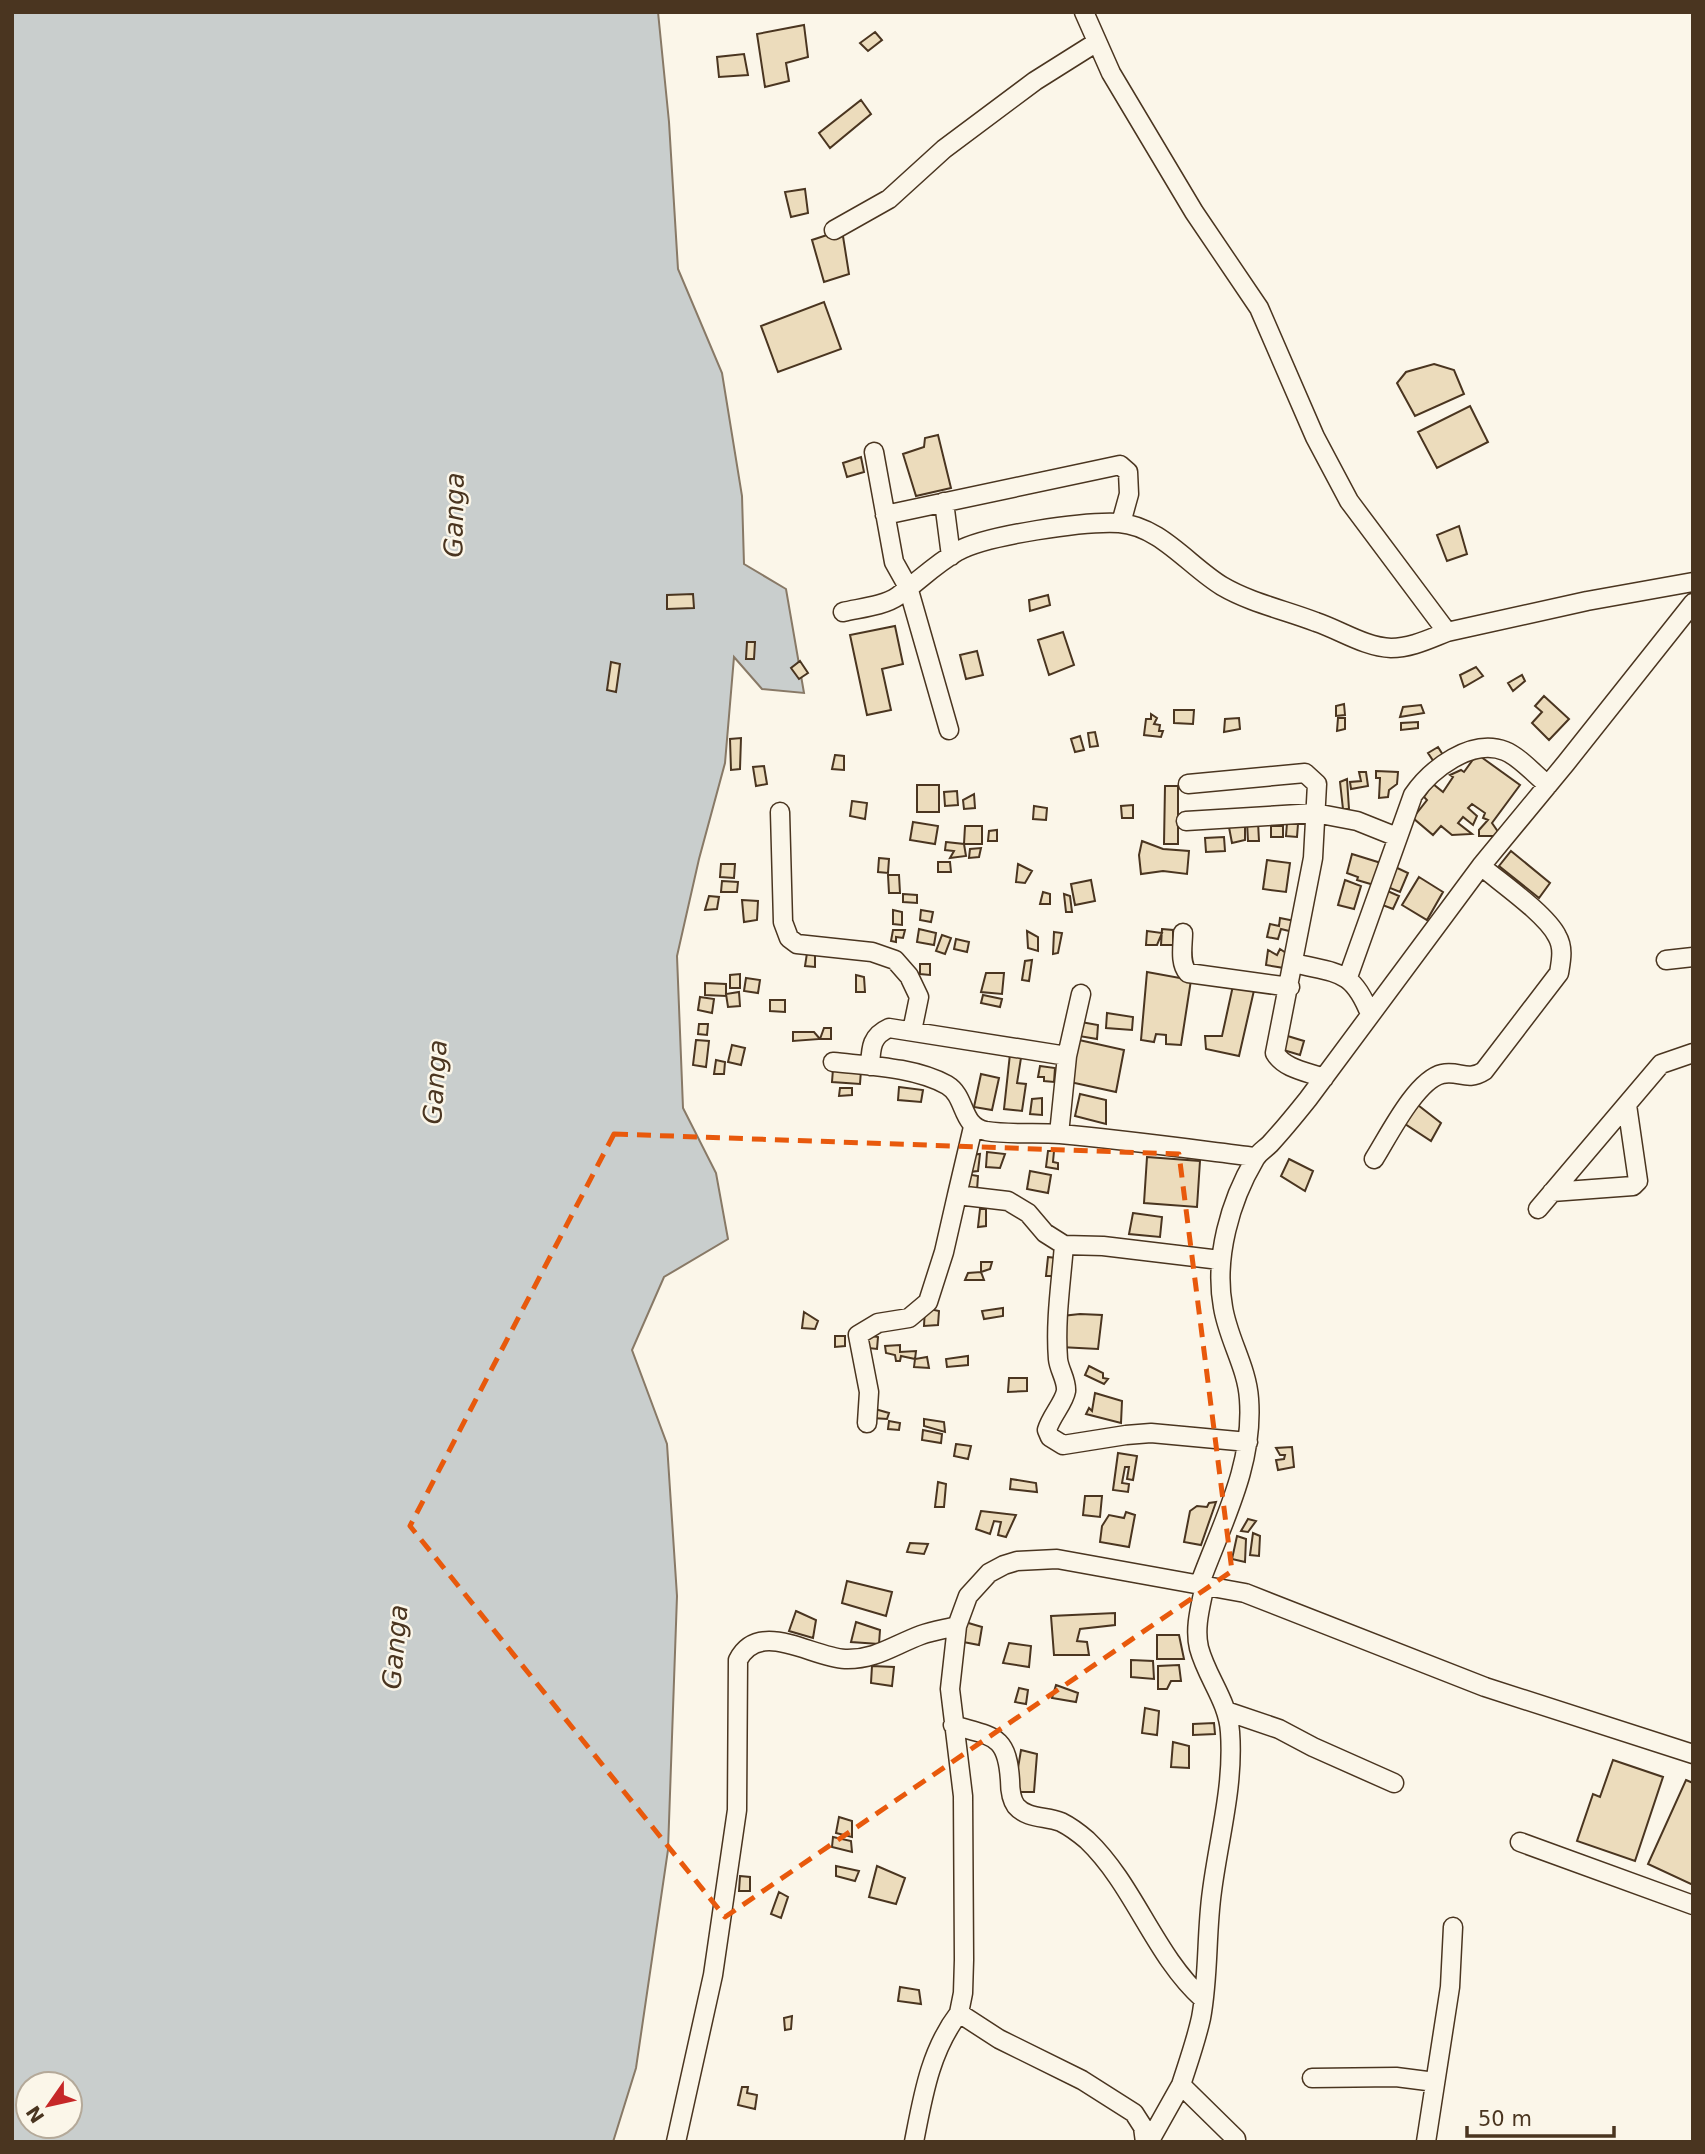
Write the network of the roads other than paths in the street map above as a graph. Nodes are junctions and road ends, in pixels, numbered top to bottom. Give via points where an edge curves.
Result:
1 (1084, 12) edge
2 (1097, 42) junction
3 (834, 230) dead end
4 (874, 452) dead end
5 (944, 502) junction
6 (886, 515) junction
7 (1121, 523) junction
8 (951, 556) junction
9 (1693, 582) edge
10 (908, 587) junction
11 (1693, 603) edge
12 (843, 612) dead end
13 (1447, 632) junction
14 (949, 730) dead end
15 (1188, 784) dead end
16 (1548, 785) junction
17 (780, 812) dead end
18 (1315, 813) junction
19 (1186, 821) dead end
20 (1397, 836) junction
21 (1481, 866) junction
22 (1183, 933) dead end
23 (1693, 957) edge
24 (1666, 960) dead end
25 (1294, 963) junction
26 (1348, 977) junction
27 (1290, 988) junction
28 (1081, 994) dead end
29 (1370, 1014) junction
30 (912, 1031) junction
31 (1693, 1053) edge
32 (1067, 1056) junction
33 (833, 1062) dead end
34 (870, 1066) junction
35 (1324, 1078) junction
36 (1627, 1105) junction
37 (973, 1127) junction
38 (1059, 1134) junction
39 (1256, 1157) junction
40 (1374, 1159) dead end
41 (1552, 1192) junction
42 (957, 1195) junction
43 (1538, 1209) dead end
44 (1064, 1245) junction
45 (1220, 1260) junction
46 (867, 1423) dead end
47 (1248, 1442) junction
48 (1203, 1584) junction
49 (957, 1626) junction
50 (1227, 1711) junction
51 (953, 1725) junction
52 (1693, 1754) edge
53 (1394, 1783) dead end
54 (1520, 1842) dead end
55 (1693, 1905) edge
56 (1453, 1927) dead end
57 (1203, 1999) junction
58 (959, 2014) junction
59 (1312, 2078) dead end
60 (1435, 2082) junction
61 (1181, 2085) junction
62 (676, 2142) edge
63 (914, 2142) edge
64 (1147, 2142) edge
65 (1236, 2142) edge
66 (1426, 2142) edge

1 - 2 street
2 - 3 street via 944,149 889,199
2 - 13 street via 1194,212 1259,309 1315,438 1349,501
4 - 6 street
5 - 6 street
5 - 7 street via 1120,465 1128,472 1129,494
5 - 8 street
6 - 10 street via 894,562
7 - 8 street via 1092,523 986,541
7 - 13 street via 1140,528 1175,549 1221,585 1353,638 1390,648 1414,645
8 - 10 street
9 - 13 street
10 - 12 street via 897,597
10 - 14 street
11 - 16 street
15 - 18 street via 1305,773 1317,784
16 - 20 street via 1507,752 1488,747 1469,750 1423,781
16 - 21 street
17 - 30 street via 783,922 789,938 797,944 872,952 895,960 919,997
18 - 19 street
18 - 20 street via 1357,821
18 - 25 street via 1313,858
20 - 26 street
21 - 29 street
21 - 40 street via 1545,920 1558,937 1559,974 1484,1071 1468,1077 1449,1072 1427,1081
22 - 27 street via 1182,962 1188,973
23 - 24 street
25 - 26 street
25 - 27 street
26 - 29 street
27 - 35 street via 1275,1053 1287,1065
28 - 32 street
29 - 35 street
30 - 32 street
30 - 34 street via 889,1028 879,1032 871,1044
31 - 36 street via 1661,1064
32 - 38 street
33 - 34 street
34 - 37 street via 932,1078 950,1087 960,1097
35 - 39 street
36 - 41 street
36 - 41 street via 1638,1181 1633,1186
37 - 38 street
37 - 42 street
38 - 39 street
39 - 45 street via 1230,1216
41 - 43 street
42 - 44 street via 1008,1201
42 - 46 street via 928,1302 909,1318 878,1323 858,1335 869,1392
44 - 45 street
44 - 47 street via 1057,1328 1058,1363 1067,1388 1047,1430 1050,1437 1063,1445 1151,1433
45 - 47 street via 1222,1306 1248,1387
47 - 48 street via 1238,1487
48 - 49 street via 1057,1559 1017,1561 981,1580 968,1596
48 - 50 street via 1197,1635
48 - 52 street via 1245,1593 1485,1687
49 - 51 street via 950,1689
49 - 62 street via 864,1658 842,1659 760,1640 744,1648 738,1660 737,1810 713,1975
50 - 53 street via 1279,1729
50 - 57 street via 1232,1763 1212,1893
51 - 57 street via 995,1738 1003,1746 1009,1757 1010,1788 1019,1809 1062,1823 1100,1853 1170,1962
51 - 58 street via 963,1796 965,1882
54 - 55 street
56 - 60 street via 1450,1987
57 - 61 street
58 - 63 street via 929,2070
58 - 64 street via 1134,2113
59 - 60 street via 1396,2077
60 - 66 street
61 - 64 street
61 - 65 street

